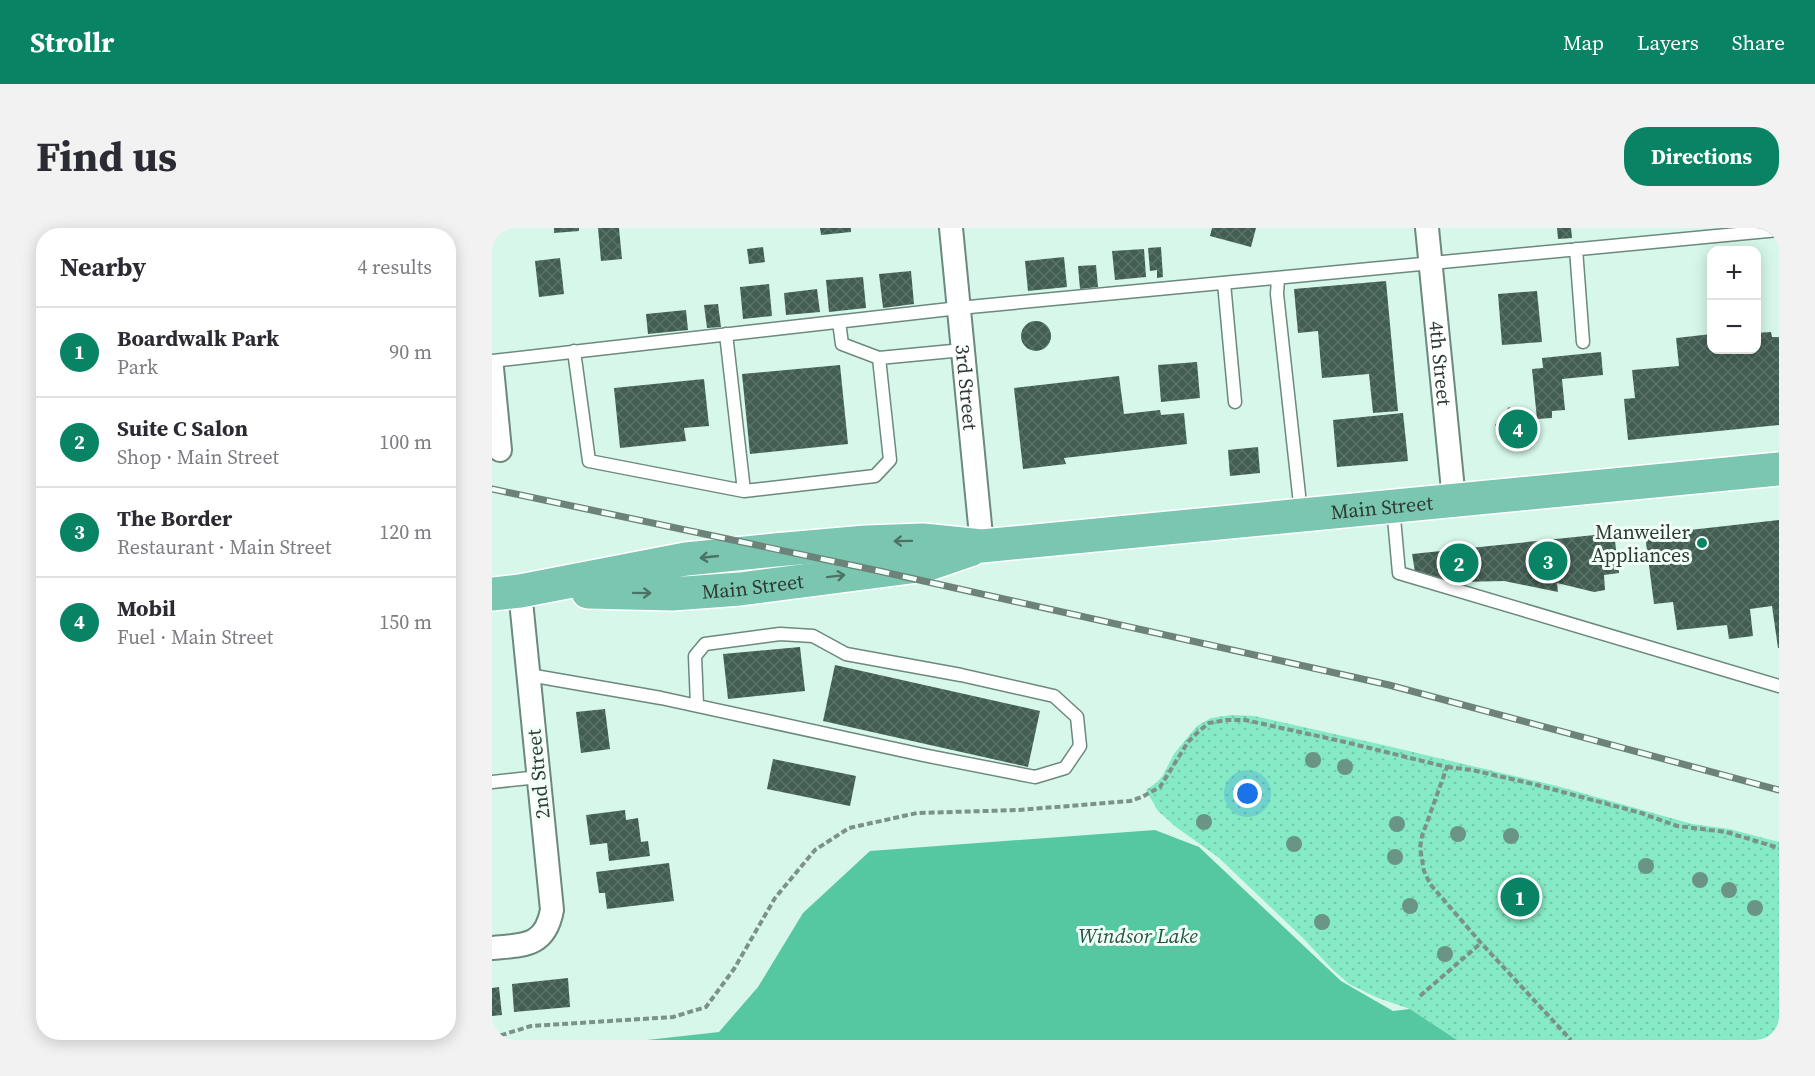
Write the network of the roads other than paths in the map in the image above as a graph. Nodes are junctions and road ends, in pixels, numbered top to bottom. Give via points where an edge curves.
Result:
1 (951, 228) edge
2 (1427, 228) edge
3 (1779, 230) edge
4 (1576, 249) junction
5 (1430, 263) junction
6 (1278, 278) junction
7 (1224, 283) junction
8 (959, 308) junction
9 (839, 322) junction
10 (726, 334) junction
11 (1583, 342) dead end
12 (963, 350) junction
13 (574, 351) junction
14 (879, 358) junction
15 (492, 361) edge
16 (492, 368) edge
17 (1235, 402) dead end
18 (500, 450) dead end
19 (1779, 469) edge
20 (744, 491) junction
21 (1455, 500) junction
22 (1393, 506) junction
23 (1301, 514) junction
24 (982, 546) junction
25 (506, 592) edge
26 (529, 675) junction
27 (1779, 686) edge
28 (697, 705) junction
29 (539, 777) junction
30 (492, 782) edge
31 (492, 948) edge

1 - 8 street, 3rd Street
2 - 5 street, 4th Street
3 - 4 lane
4 - 5 lane
4 - 11 lane
5 - 6 lane
5 - 21 street, 4th Street
6 - 7 lane
6 - 23 lane
7 - 8 lane
7 - 17 lane
8 - 9 lane
8 - 12 street, 3rd Street
9 - 10 lane
9 - 14 lane via 842,344
10 - 13 lane
10 - 20 lane
12 - 14 lane
12 - 24 street, 3rd Street
13 - 15 lane
13 - 20 lane via 589,461
14 - 20 lane via 890,460 875,476
16 - 18 street
19 - 21 main road, Main Street
21 - 22 main road, Main Street
22 - 23 main road, Main Street
22 - 27 lane via 1399,573
23 - 24 main road, Main Street
24 - 25 main road, Main Street via 923,540 775,550 686,560
25 - 26 street, 2nd Street
26 - 28 lane
26 - 29 street, 2nd Street
28 - 28 lane via 1035,777 1065,768 1080,746 1077,717 1054,696 846,654 813,636 780,634 705,644 695,656
29 - 30 lane
29 - 31 street, 2nd Street via 550,922 545,932 525,945

